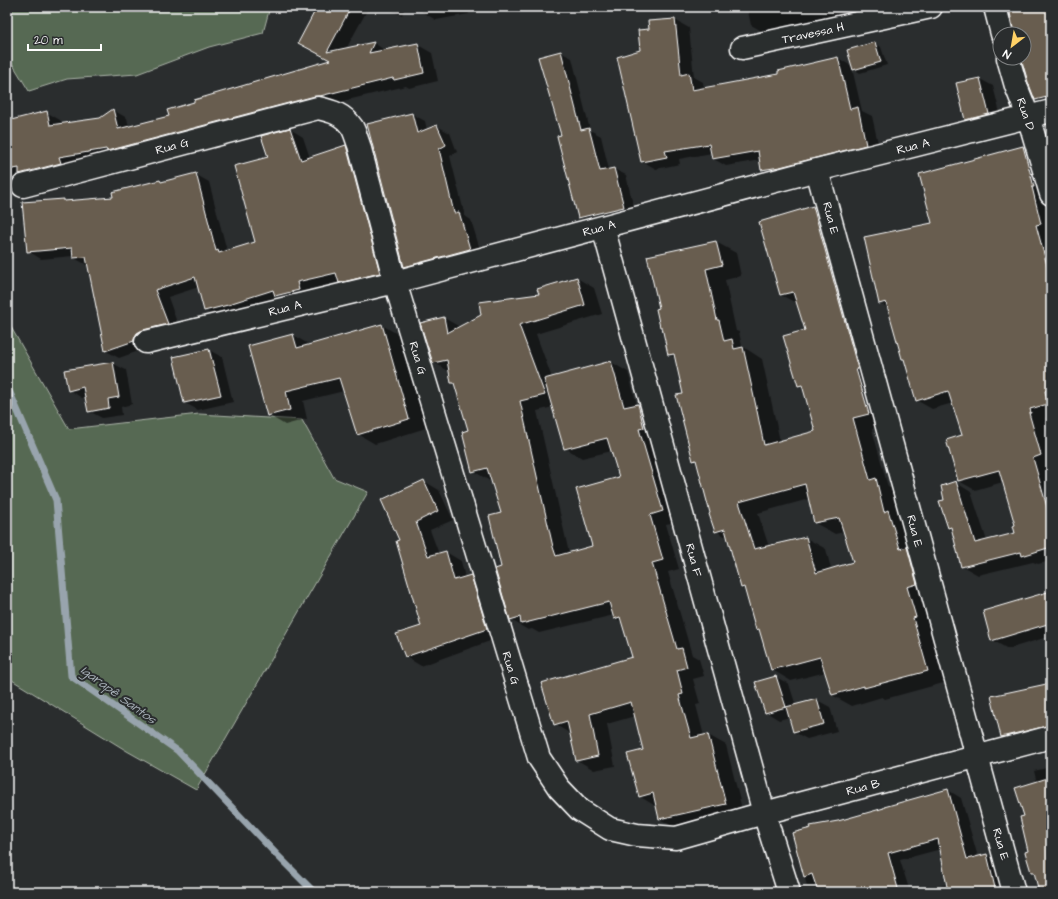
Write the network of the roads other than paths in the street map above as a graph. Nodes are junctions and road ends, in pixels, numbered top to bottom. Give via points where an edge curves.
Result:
1 (931, 7) edge
2 (995, 7) edge
3 (1000, 26) edge
4 (742, 48) dead end
5 (1010, 66) edge
6 (1051, 111) edge
7 (1028, 116) junction
8 (817, 170) junction
9 (23, 186) dead end
10 (1051, 194) edge
11 (603, 226) junction
12 (395, 282) junction
13 (146, 342) dead end
14 (1051, 737) edge
15 (977, 757) junction
16 (764, 813) junction
17 (676, 838) joint
18 (789, 892) edge
19 (1014, 892) edge

1 - 4 street, Travessa H
2 - 3 street
5 - 7 street, Rua D
6 - 7 street, Rua A
7 - 8 street, Rua A
7 - 10 street, Rua D
8 - 11 street, Rua A
8 - 15 street, Rua E
9 - 12 street, Rua G via 318,108 331,110 352,127 359,145
11 - 12 street, Rua A
11 - 16 street, Rua F
12 - 13 street, Rua A
12 - 17 street, Rua G via 539,758 559,788 580,810 610,829 637,835
14 - 15 street, Rua B
15 - 16 street, Rua B
15 - 19 street, Rua E
16 - 17 street, Rua B
16 - 18 street, Rua F

